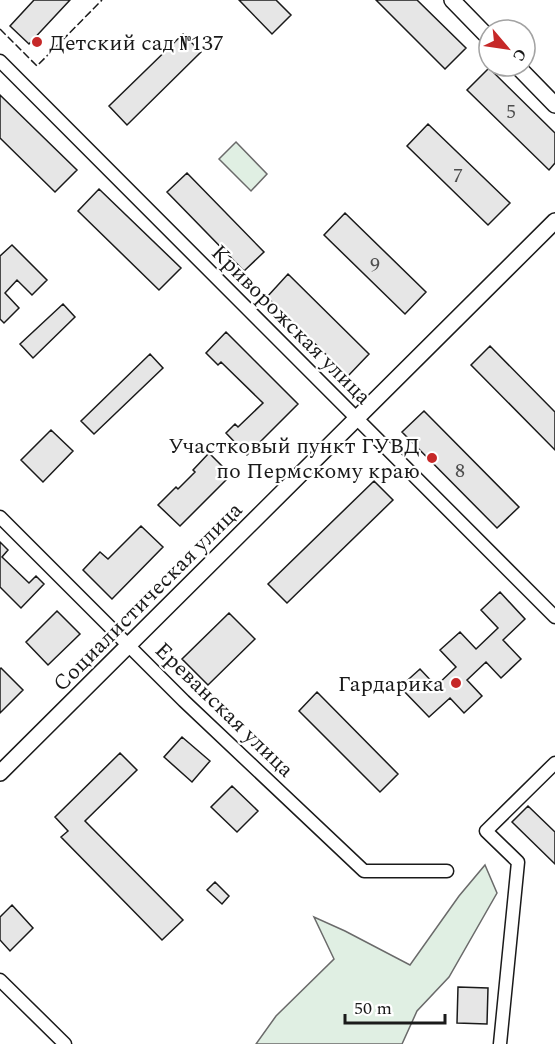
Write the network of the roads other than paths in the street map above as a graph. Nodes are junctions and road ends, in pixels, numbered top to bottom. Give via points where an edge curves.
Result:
1 (452, 0) edge
2 (477, 26) edge
3 (0, 61) edge
4 (529, 78) edge
5 (555, 105) edge
6 (555, 221) edge
7 (358, 419) junction
8 (0, 517) edge
9 (555, 617) edge
10 (128, 646) junction
11 (555, 762) edge
12 (0, 773) edge
13 (447, 872) dead end
14 (0, 980) edge
15 (65, 1044) edge
16 (500, 1044) edge

1 - 2 street
3 - 7 street, Криворожская улица
4 - 5 street
6 - 7 street, Социалистическая улица
7 - 9 street, Криворожская улица
7 - 10 street, Социалистическая улица
8 - 10 street, Ереванская улица
10 - 12 street, Социалистическая улица
10 - 13 street, Ереванская улица via 364,871
11 - 16 street via 486,831 518,862
14 - 15 street

